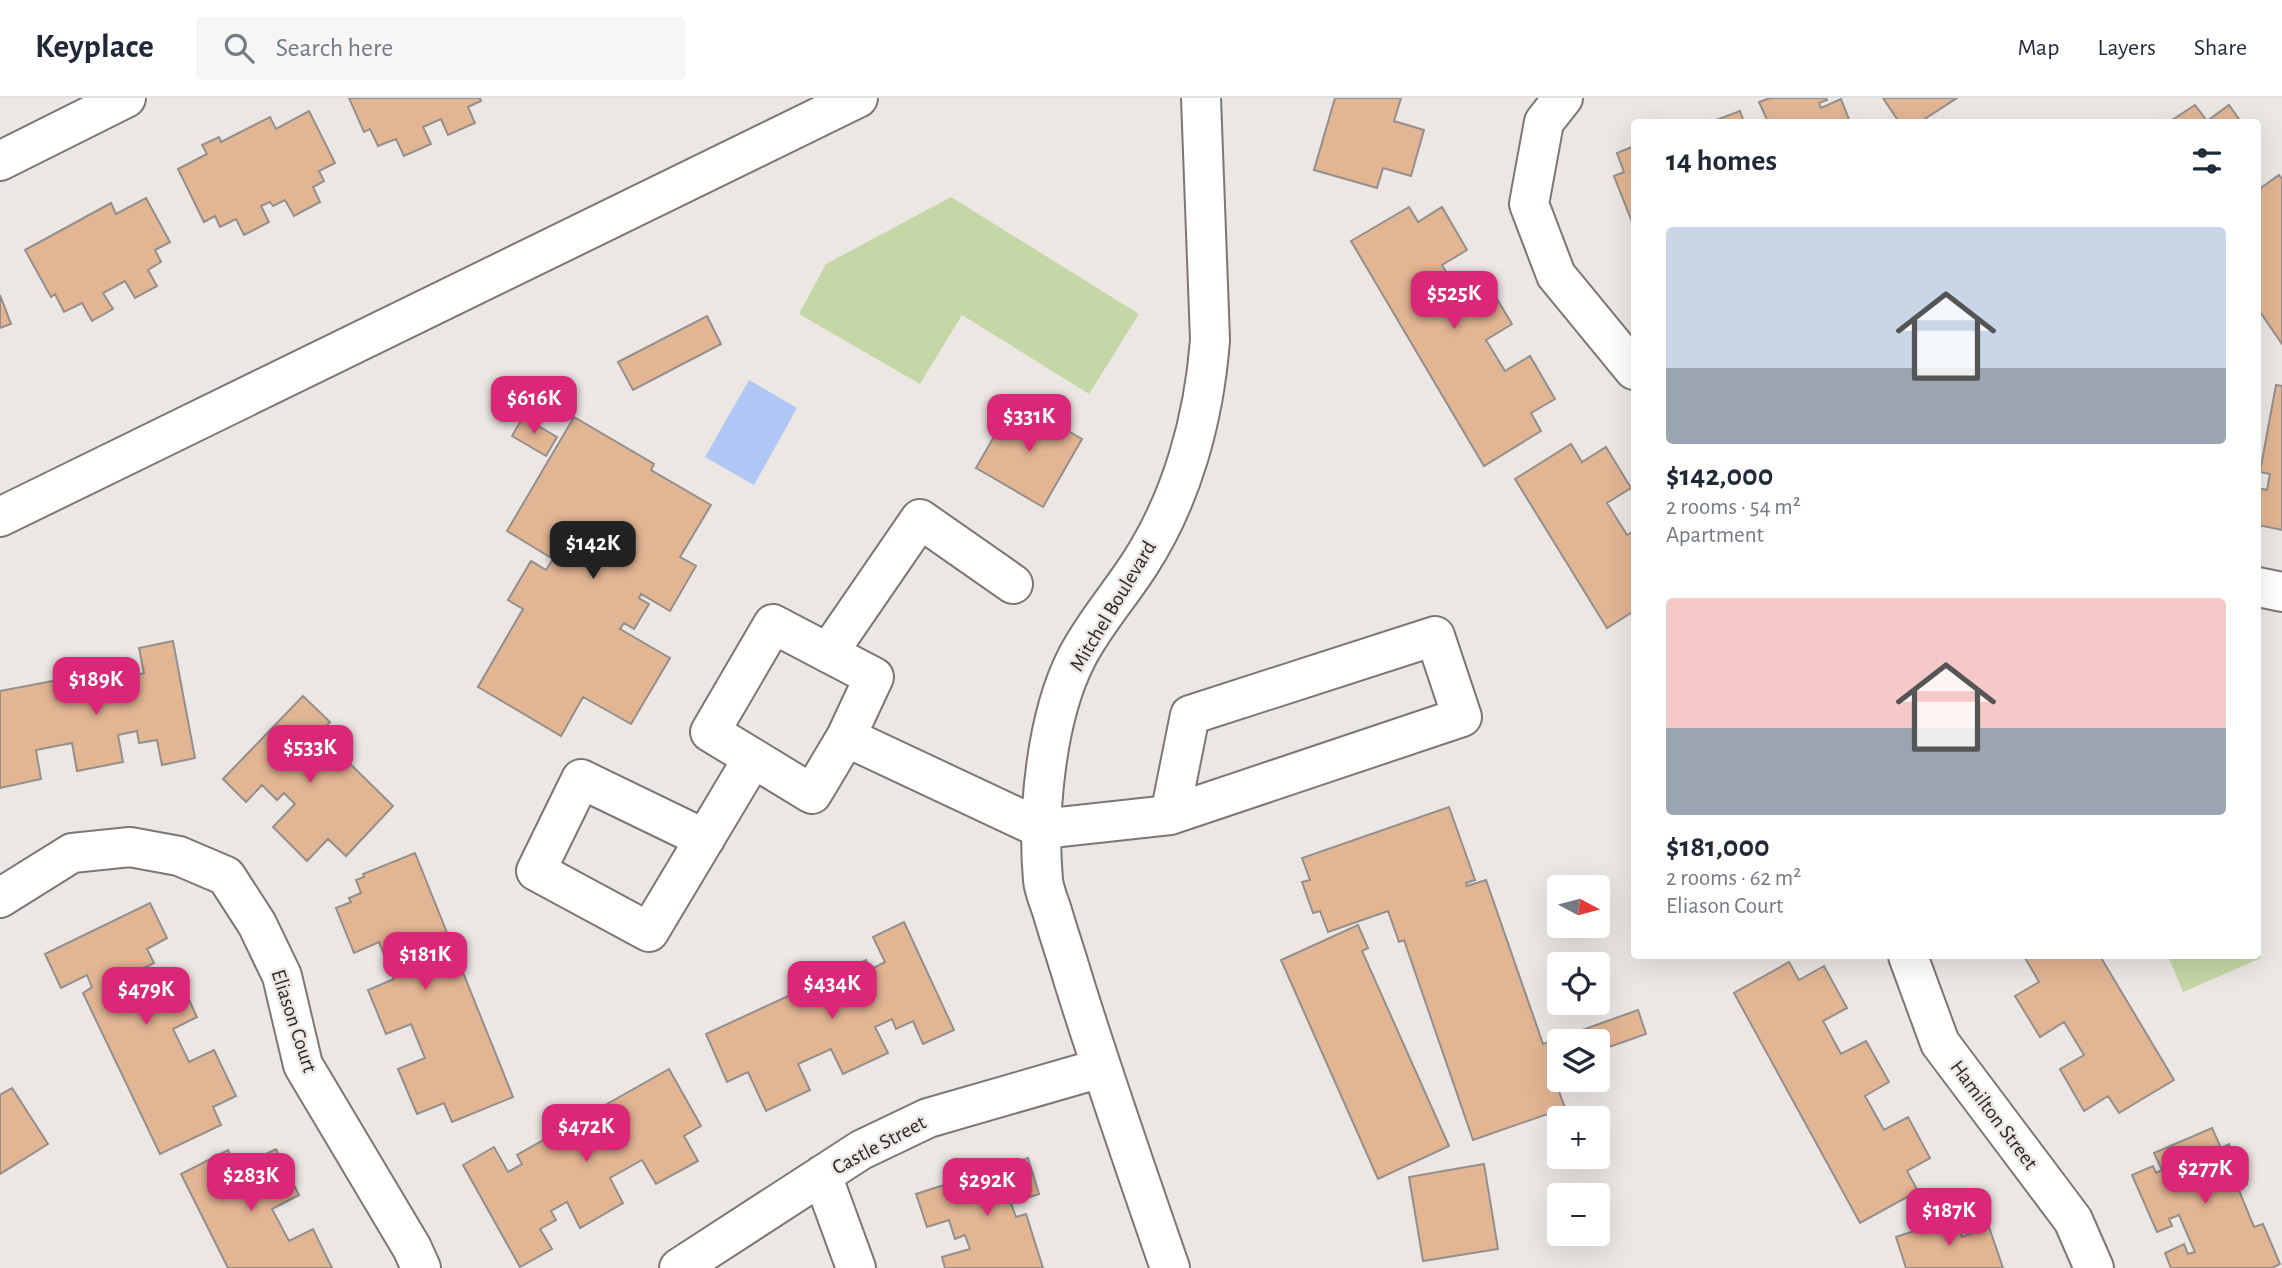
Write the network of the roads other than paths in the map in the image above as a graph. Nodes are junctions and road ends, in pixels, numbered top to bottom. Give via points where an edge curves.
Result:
1 (127, 98) edge
2 (858, 98) edge
3 (1201, 98) edge
4 (1563, 98) edge
5 (0, 161) edge
6 (1631, 366) edge
7 (0, 517) edge
8 (1013, 584) dead end
9 (2261, 588) edge
10 (2282, 592) edge
11 (828, 653) junction
12 (845, 737) junction
13 (753, 758) junction
14 (1170, 815) junction
15 (1042, 829) junction
16 (705, 839) dead end
17 (0, 898) edge
18 (1909, 959) edge
19 (1101, 1068) junction
20 (822, 1175) junction
21 (421, 1268) edge
22 (678, 1268) edge
23 (856, 1268) edge
24 (1170, 1268) edge
25 (2094, 1268) edge

1 - 5 street
2 - 7 street
3 - 15 street, Mitchel Boulevard via 1210,340 1196,435 1162,524 1076,658 1047,756
4 - 6 street via 1545,122 1529,204 1556,275
8 - 11 street via 920,519
9 - 10 street
11 - 12 street via 874,677
11 - 13 street via 773,624 710,732
12 - 13 street via 812,794
12 - 15 street
13 - 16 street
14 - 14 street via 1462,717 1435,636 1190,715
14 - 15 street
15 - 19 street, Mitchel Boulevard via 1043,883
17 - 21 street, Eliason Court via 72,853 130,848 179,856 226,876 257,924 282,976 303,1065
18 - 25 street, Hamilton Street via 1940,1043 2073,1220
19 - 20 street, Castle Street via 928,1118 861,1150
19 - 24 street, Mitchel Boulevard
20 - 22 street, Castle Street
20 - 23 street

